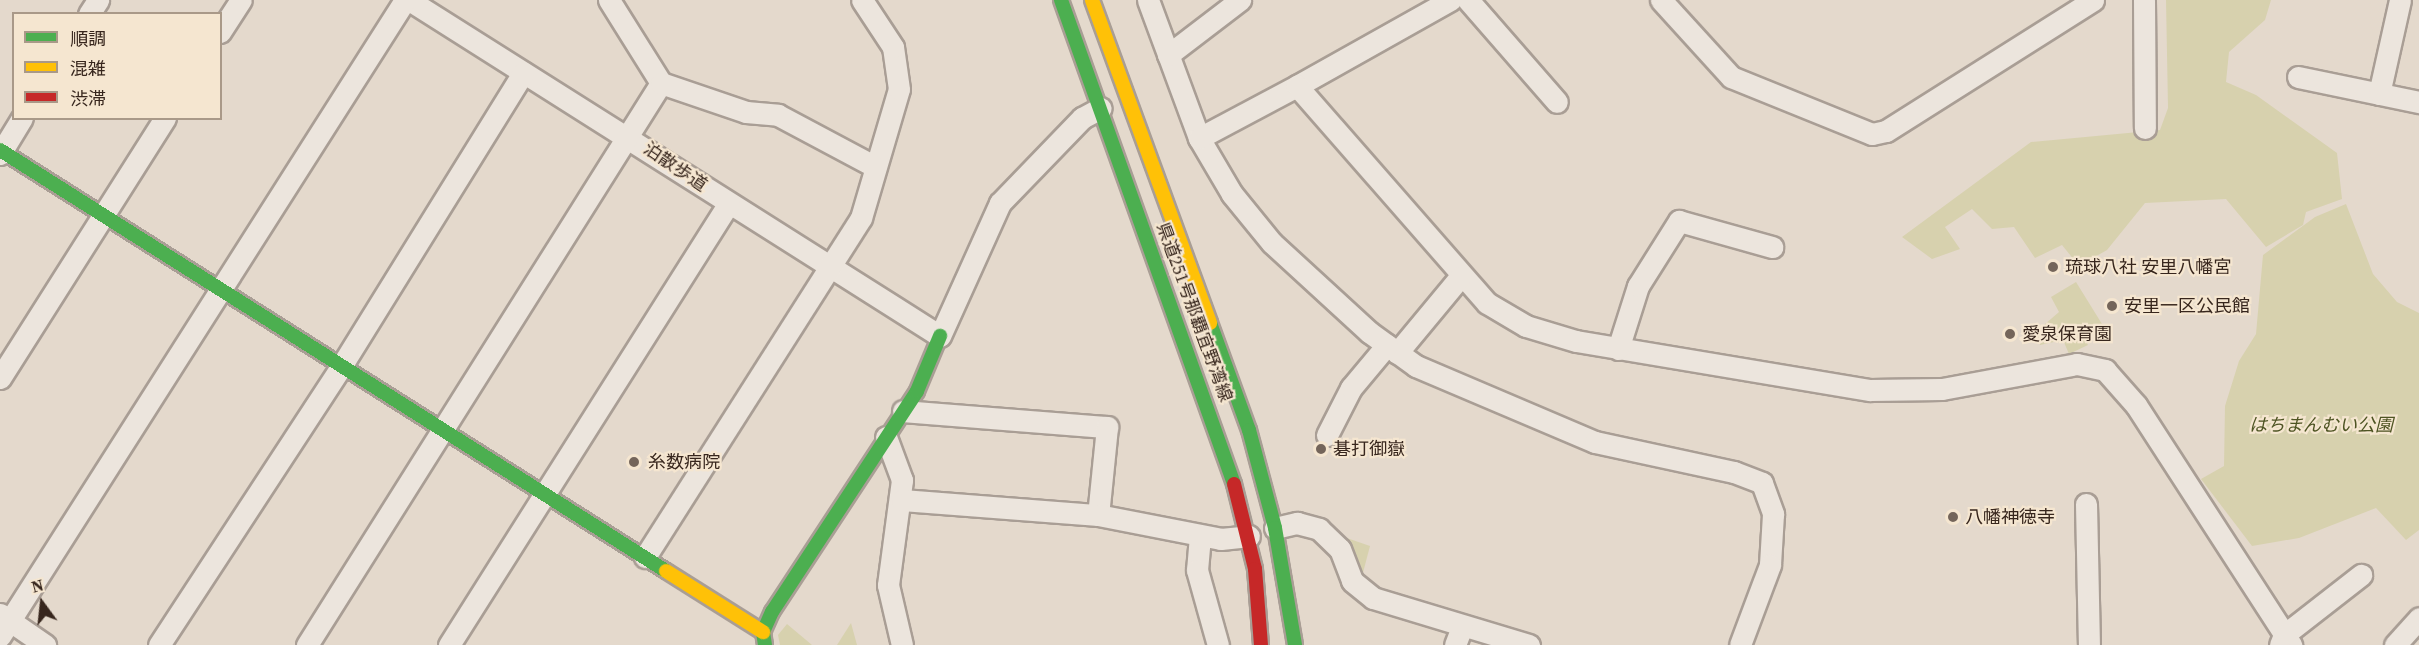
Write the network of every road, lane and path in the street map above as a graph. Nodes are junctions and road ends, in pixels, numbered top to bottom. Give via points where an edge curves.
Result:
1 (241, 0) edge
2 (407, 0) edge
3 (609, 0) edge
4 (862, 0) edge
5 (1061, 0) edge
6 (1092, 0) edge
7 (1148, 0) edge
8 (1240, 0) edge
9 (1450, 0) edge
10 (1468, 0) edge
11 (1661, 0) edge
12 (2093, 0) edge
13 (2144, 0) edge
14 (2400, 0) edge
15 (222, 29) edge
16 (1168, 55) junction
17 (523, 73) junction
18 (2298, 77) dead end
19 (661, 83) junction
20 (1297, 86) junction
21 (2379, 94) junction
22 (1557, 102) dead end
23 (2419, 102) edge
24 (1101, 108) junction
25 (21, 120) edge
26 (164, 120) edge
27 (2145, 128) dead end
28 (628, 135) junction
29 (1199, 138) junction
30 (1, 152) edge
31 (874, 166) junction
32 (729, 203) junction
33 (103, 215) junction
34 (1772, 247) dead end
35 (830, 267) junction
36 (1460, 277) junction
37 (222, 290) junction
38 (940, 336) junction
39 (1392, 349) junction
40 (1618, 349) junction
41 (342, 365) junction
42 (0, 378) edge
43 (903, 411) junction
44 (442, 432) junction
45 (1327, 435) dead end
46 (886, 437) junction
47 (544, 494) junction
48 (902, 500) junction
49 (2086, 504) dead end
50 (1098, 515) junction
51 (1275, 528) junction
52 (1200, 536) junction
53 (1249, 536) junction
54 (645, 557) junction
55 (2361, 574) dead end
56 (2419, 618) edge
57 (3, 623) edge
58 (1459, 636) edge
59 (764, 639) edge
60 (2285, 642) edge
61 (45, 645) edge
62 (159, 645) edge
63 (307, 645) edge
64 (449, 645) edge
65 (902, 645) edge
66 (1218, 645) edge
67 (1262, 645) edge
68 (1295, 645) edge
69 (1529, 645) edge
70 (1740, 645) edge
71 (2089, 645) edge
72 (2395, 645) edge

1 - 15 street
2 - 17 street, 泊散歩道
2 - 37 street
3 - 19 street
4 - 31 street via 892,47 898,81 894,119
5 - 24 main road, 県道251号那覇宜野湾線
6 - 51 main road, 県道251号那覇宜野湾線 via 1249,430
7 - 16 street
8 - 16 street
9 - 20 street
10 - 22 street
11 - 12 street via 1731,77 1872,134 1886,131
13 - 27 street
14 - 21 street
16 - 29 street
17 - 28 street, 泊散歩道
17 - 41 street
18 - 21 street
19 - 28 street
19 - 31 street via 746,112 778,115
20 - 29 street
20 - 36 street
21 - 23 street
24 - 38 street via 1082,118 1000,203
24 - 53 main road, 県道251号那覇宜野湾線 via 1221,441
25 - 30 street
26 - 33 street
28 - 32 street, 泊散歩道
28 - 44 street
29 - 39 street via 1232,194 1272,243
30 - 33 main road
31 - 35 street via 861,218
32 - 35 street, 泊散歩道
32 - 47 street
33 - 37 main road
33 - 42 street
34 - 40 street via 1679,221 1638,286
35 - 38 street, 泊散歩道
35 - 54 street
36 - 39 street
36 - 40 street via 1486,303 1526,326
37 - 41 main road
37 - 57 street
38 - 43 main road
39 - 45 street via 1351,388
39 - 70 street via 1416,366 1594,442 1734,471 1762,483 1773,514 1770,564
40 - 60 street via 1870,390 1942,388 2077,364 2099,368 2118,378
41 - 44 main road
41 - 62 street
43 - 46 main road
43 - 50 street via 1107,428
44 - 47 main road
44 - 63 street
46 - 48 street via 902,480
46 - 59 main road
47 - 54 main road
47 - 64 street
48 - 50 street
48 - 65 street via 888,585
49 - 71 street
50 - 52 street
51 - 58 street via 1298,523 1319,529 1340,549 1359,590
51 - 68 main road, 県道251号那覇宜野湾線
52 - 53 street
52 - 66 street via 1197,570
53 - 67 main road, 県道251号那覇宜野湾線
54 - 59 main road
55 - 60 street
56 - 72 street
57 - 61 street
58 - 69 street

